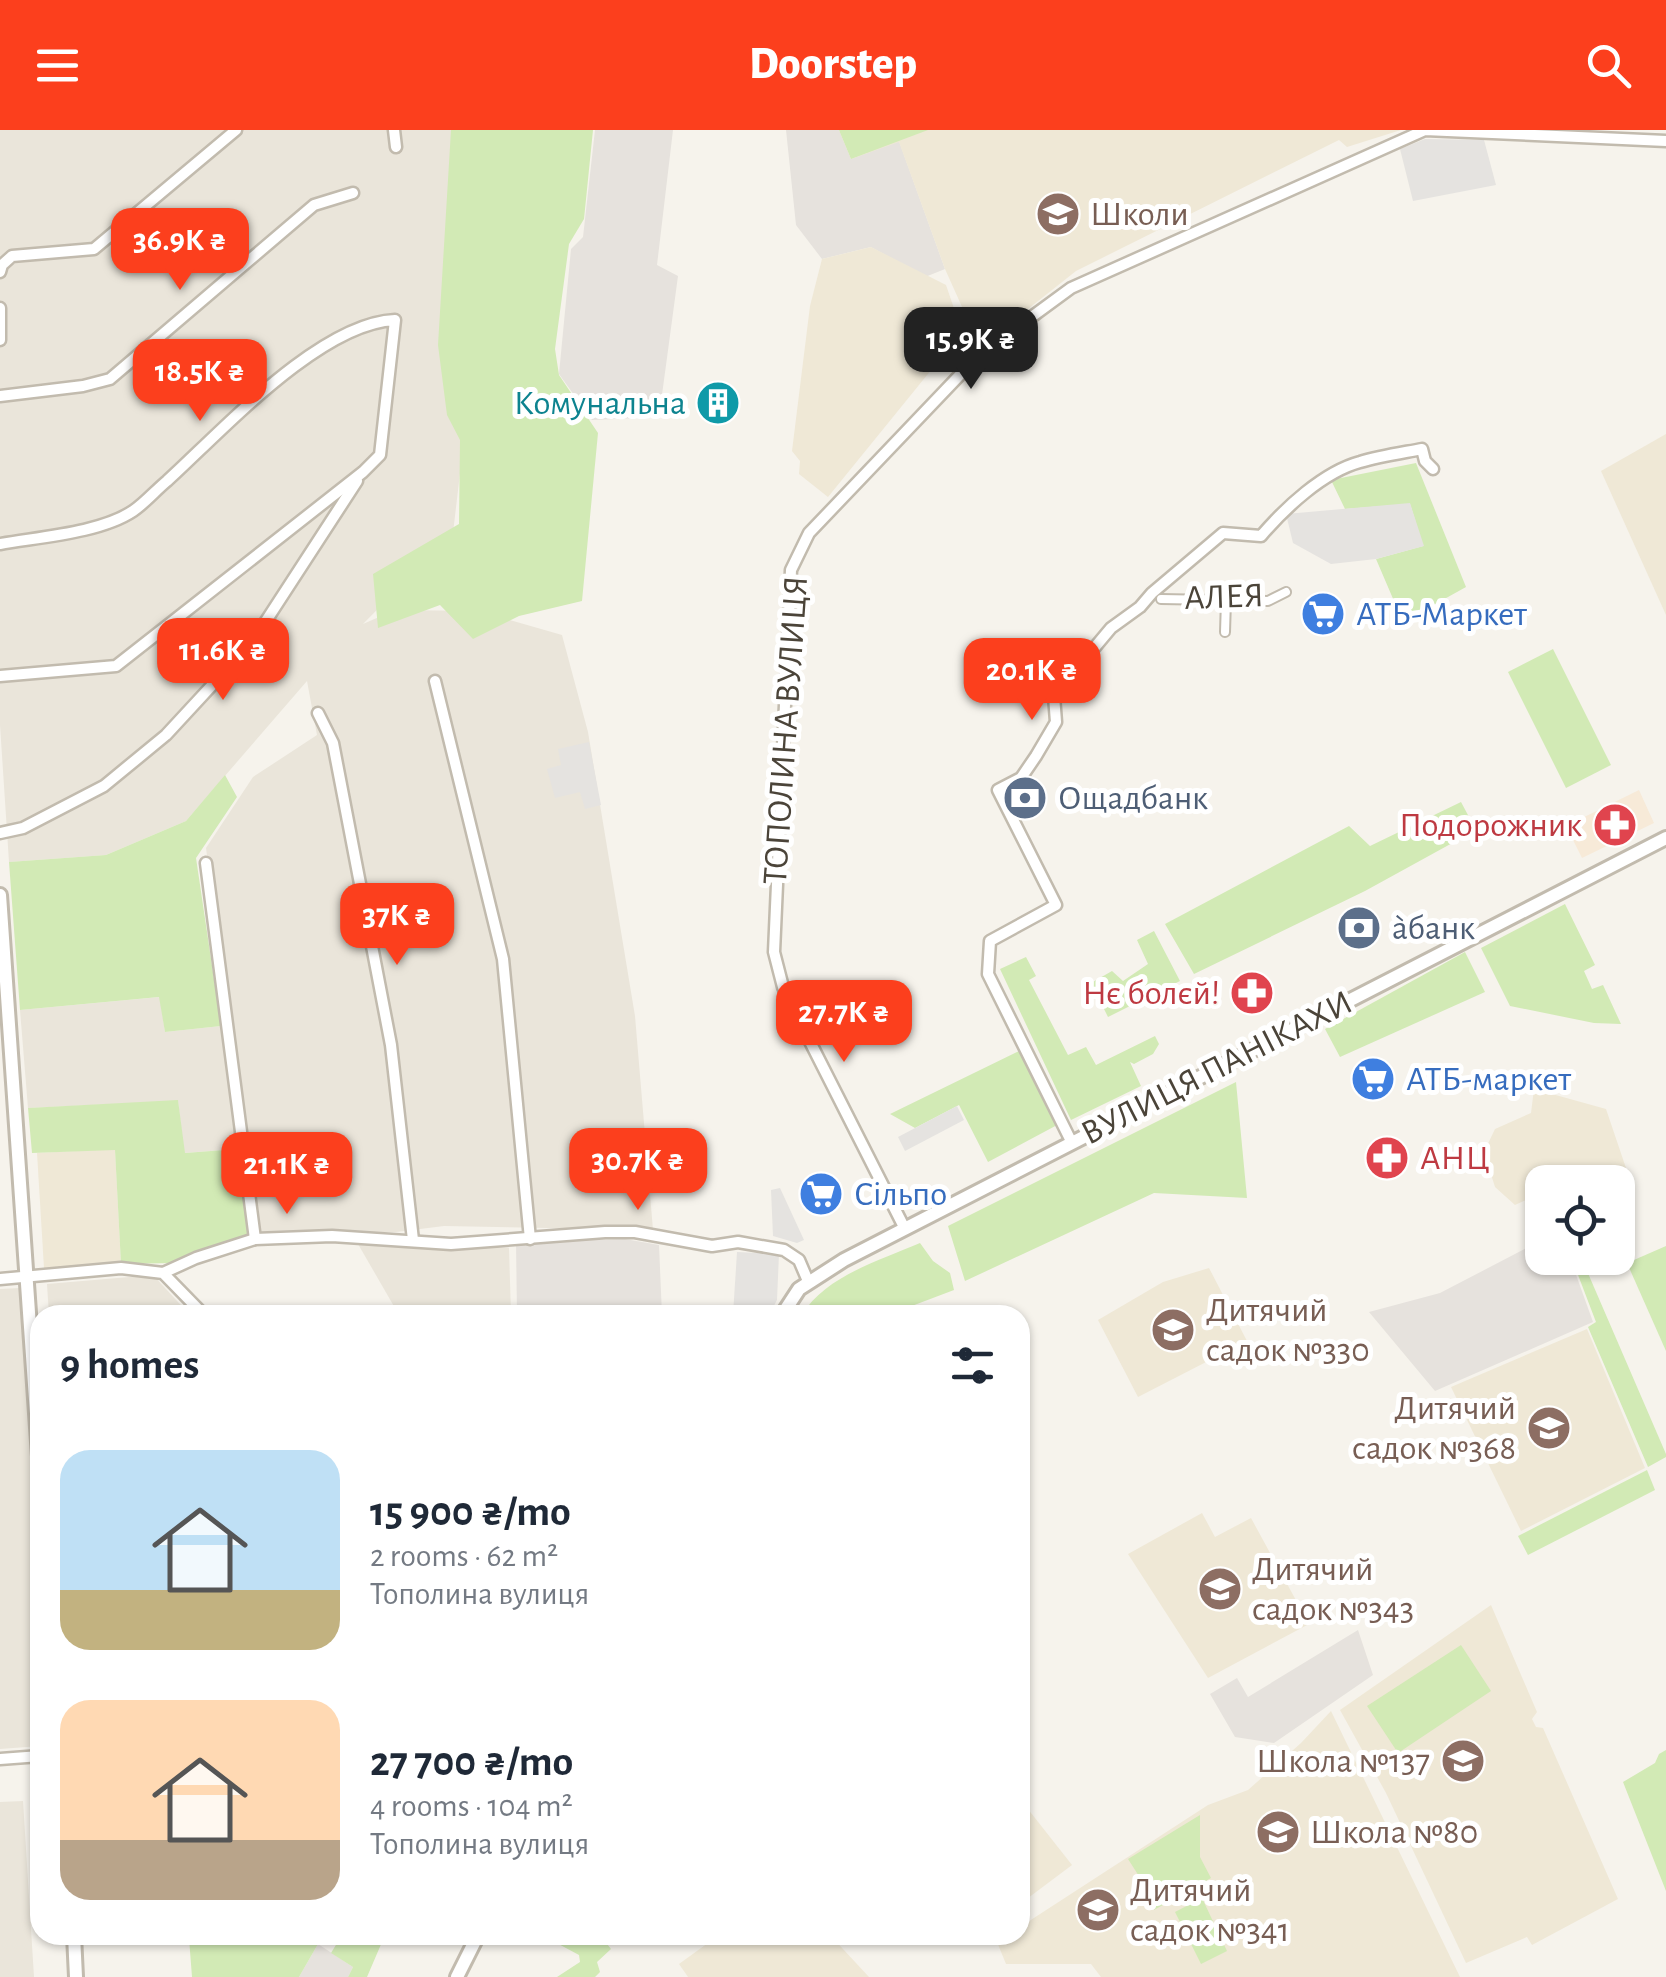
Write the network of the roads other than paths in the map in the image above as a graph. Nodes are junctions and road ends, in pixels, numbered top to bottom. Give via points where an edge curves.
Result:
1 (236, 130) edge
2 (394, 130) edge
3 (1666, 141) edge
4 (396, 148) dead end
5 (353, 193) dead end
6 (0, 272) edge
7 (0, 308) edge
8 (0, 340) edge
9 (0, 396) edge
10 (1433, 469) dead end
11 (362, 472) junction
12 (0, 544) edge
13 (1286, 592) dead end
14 (1161, 600) dead end
15 (1226, 600) junction
16 (1225, 632) dead end
17 (0, 676) edge
18 (435, 681) dead end
19 (318, 714) dead end
20 (0, 833) edge
21 (1666, 838) edge
22 (206, 862) dead end
23 (0, 895) edge
24 (5, 1028) edge
25 (1072, 1142) junction
26 (906, 1229) junction
27 (254, 1239) junction
28 (530, 1239) junction
29 (413, 1240) junction
30 (164, 1274) junction
31 (27, 1277) junction
32 (0, 1279) edge
33 (808, 1281) junction
34 (194, 1305) edge
35 (788, 1305) edge
36 (30, 1322) edge
37 (30, 1757) edge
38 (0, 1759) edge
39 (74, 1945) edge
40 (473, 1945) edge
41 (76, 1977) edge
42 (458, 1977) edge

1 - 6 street via 94,249 12,256
2 - 4 street
3 - 26 street, ТОПОЛИНА ВУЛИЦЯ via 1425,130 1071,288 977,358 809,534 791,570 774,952 783,988
5 - 9 street via 314,205 110,379
7 - 8 street
10 - 25 street via 1422,449 1356,462 1328,477 1261,536 1223,533 1112,628 1054,696 1056,722 1021,778 998,790 1056,905 990,941 988,974
11 - 12 street via 380,456 395,320 359,328 299,362 132,512 91,528
11 - 17 street via 116,666
11 - 20 street via 253,641 166,735 104,786
13 - 15 street, АЛЕЯ via 1268,601
14 - 15 street, АЛЕЯ
15 - 16 street
18 - 28 street via 503,959
19 - 29 street via 332,743 391,1046
21 - 25 street, ВУЛИЦЯ ПАНІКАХИ
22 - 27 street
23 - 24 street
24 - 31 street
25 - 26 street, ВУЛИЦЯ ПАНІКАХИ
26 - 33 street, ВУЛИЦЯ ПАНІКАХИ
27 - 29 street
27 - 30 street
28 - 29 street
28 - 33 street via 635,1232 712,1246 744,1242 793,1253
30 - 31 street via 120,1268
30 - 34 street
31 - 32 street
31 - 36 street
33 - 35 street, ВУЛИЦЯ ПАНІКАХИ
37 - 38 street
39 - 41 street
40 - 42 street

